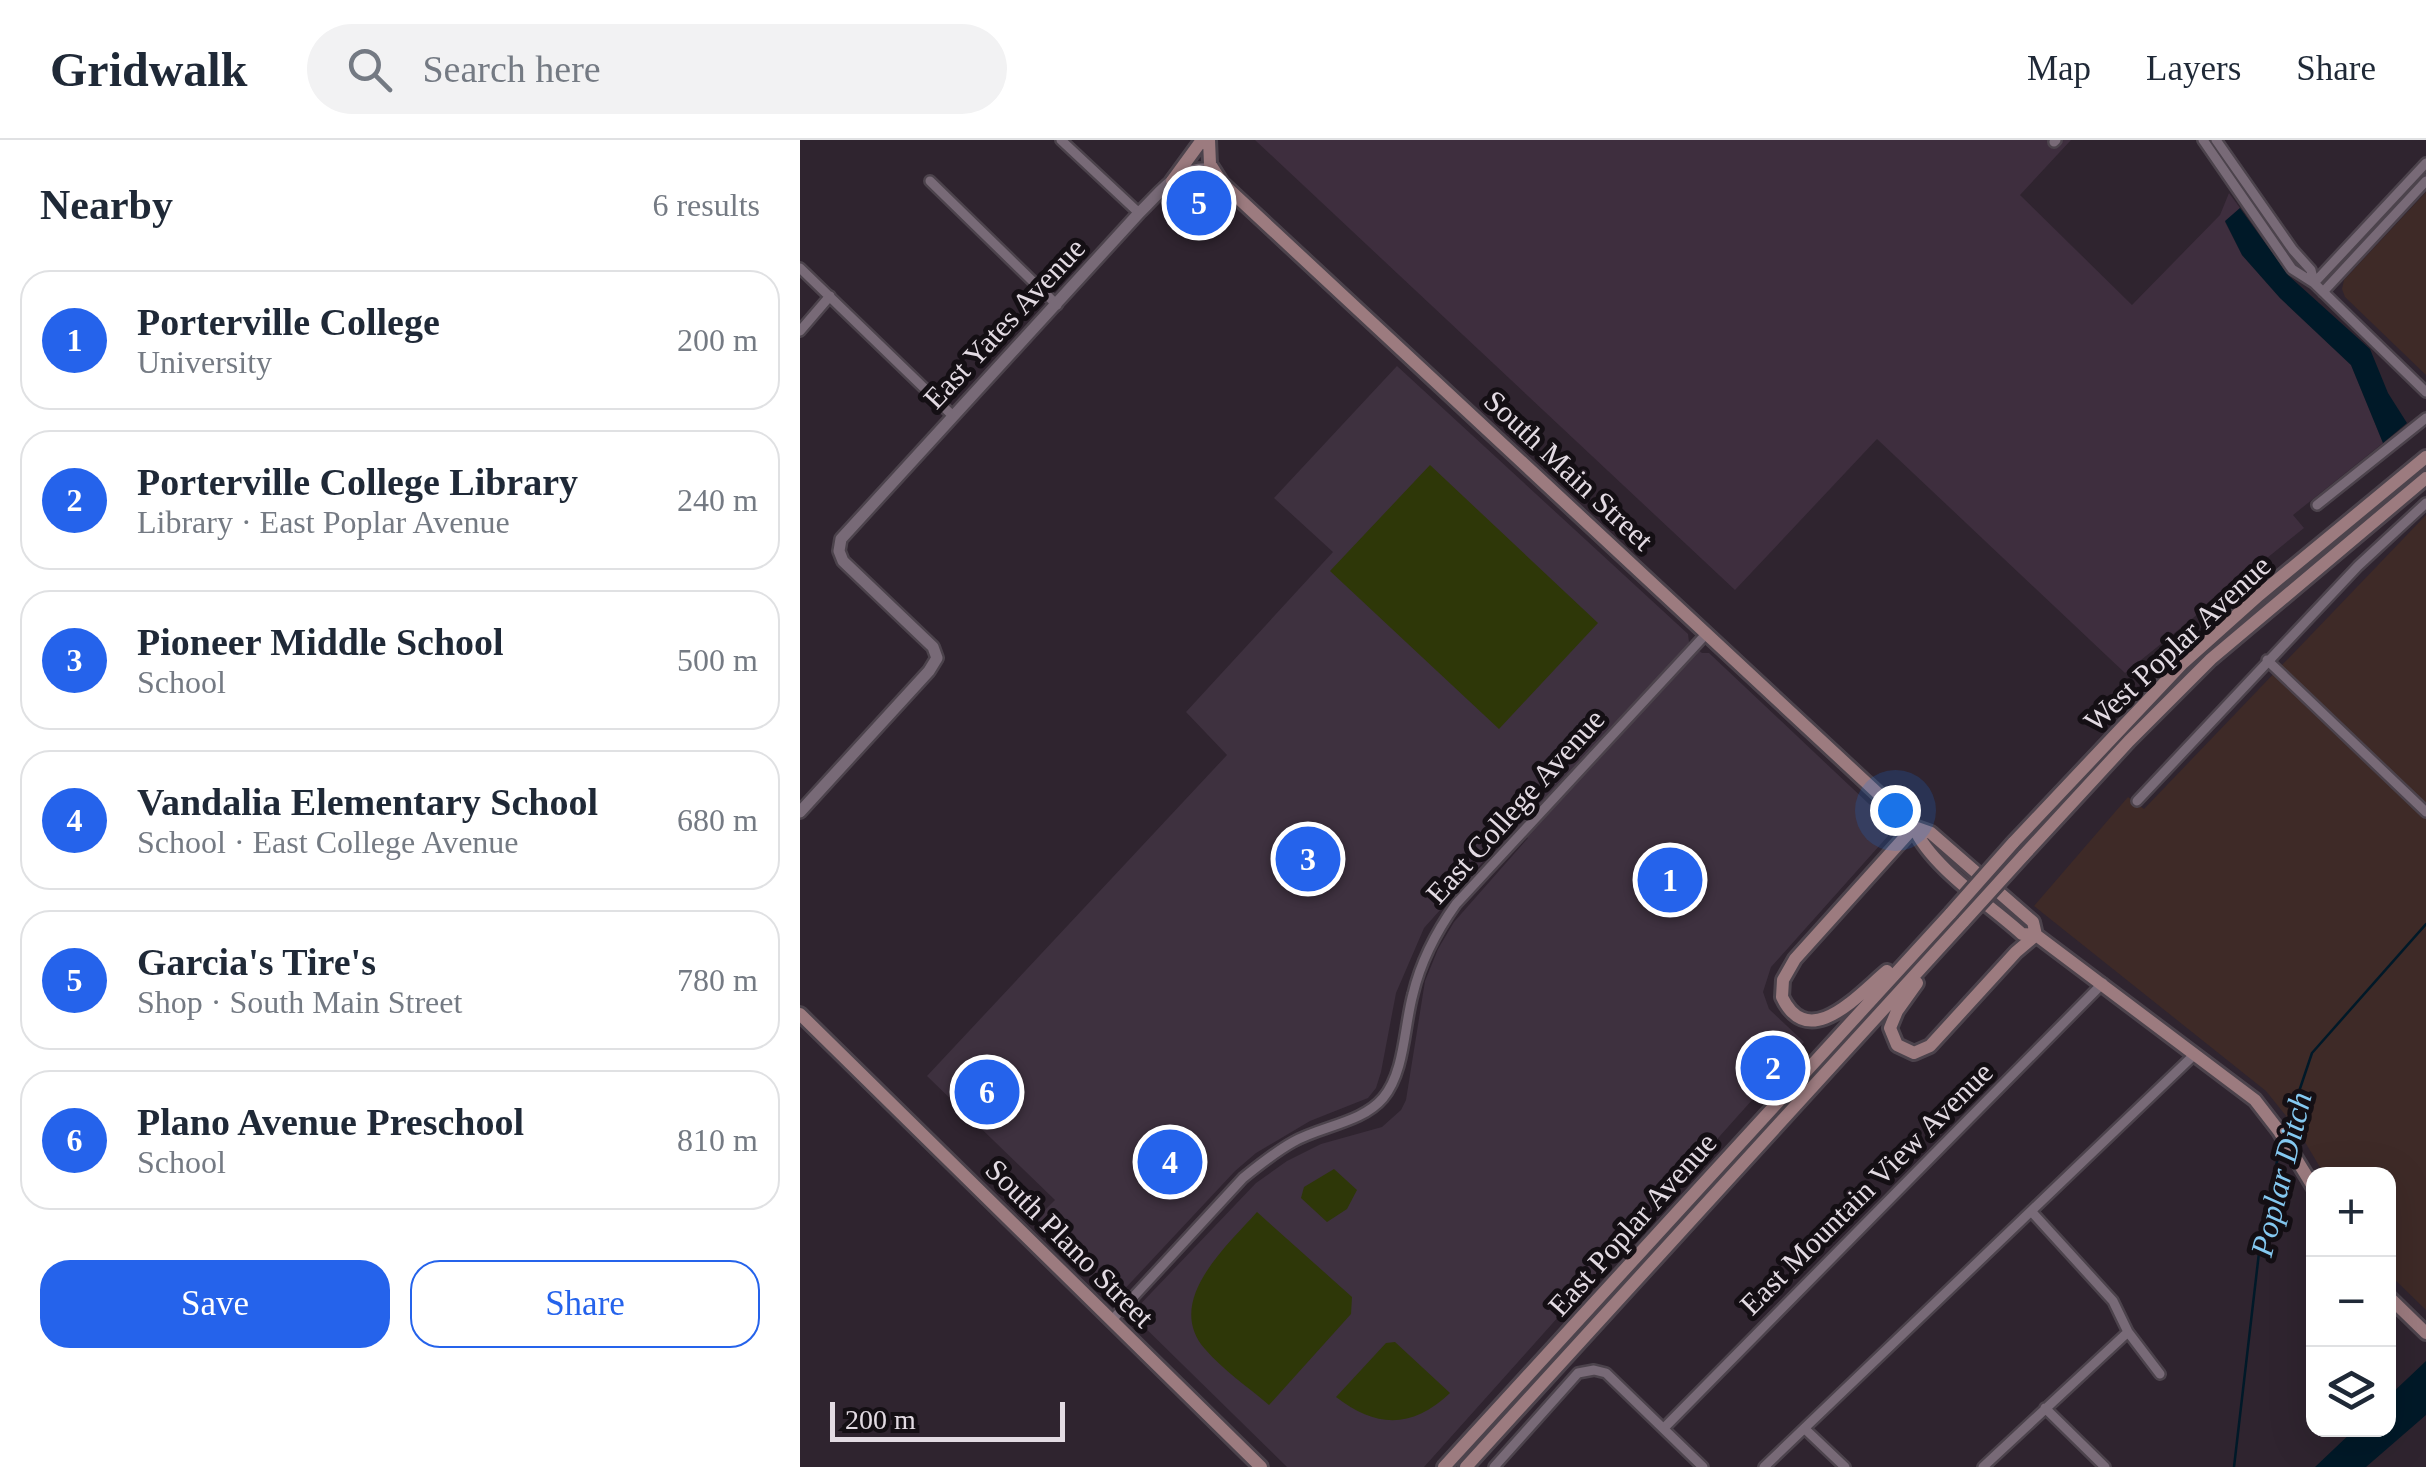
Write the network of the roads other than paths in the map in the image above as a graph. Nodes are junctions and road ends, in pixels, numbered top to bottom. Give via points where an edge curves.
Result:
1 (1061, 140) edge
2 (1206, 140) edge
3 (2202, 140) edge
4 (2216, 140) edge
5 (2426, 164) edge
6 (1212, 169) junction
7 (930, 181) dead end
8 (1172, 181) junction
9 (2426, 181) edge
10 (2408, 182) junction
11 (2417, 190) junction
12 (1139, 214) junction
13 (800, 268) edge
14 (2314, 283) junction
15 (2323, 292) junction
16 (830, 296) junction
17 (1057, 305) junction
18 (800, 330) edge
19 (2426, 392) edge
20 (952, 415) junction
21 (2426, 419) edge
22 (2426, 457) edge
23 (2426, 478) edge
24 (2426, 503) edge
25 (2318, 505) dead end
26 (1708, 633) junction
27 (2268, 660) junction
28 (2136, 801) dead end
29 (800, 812) edge
30 (2426, 812) edge
31 (1914, 827) junction
32 (1978, 882) joint
33 (1988, 894) joint
34 (1964, 921) junction
35 (2036, 935) junction
36 (1923, 941) junction
37 (2103, 984) junction
38 (800, 1014) edge
39 (2195, 1054) junction
40 (2306, 1175) edge
41 (2031, 1211) junction
42 (2396, 1304) edge
43 (1112, 1320) junction
44 (2128, 1332) junction
45 (2426, 1333) edge
46 (2160, 1374) dead end
47 (2045, 1408) junction
48 (1664, 1428) junction
49 (1805, 1429) junction
50 (1261, 1467) edge
51 (1444, 1467) edge
52 (1466, 1467) edge
53 (1494, 1467) edge
54 (1704, 1467) edge
55 (1764, 1467) edge
56 (1844, 1467) edge
57 (1983, 1467) edge
58 (2105, 1467) edge

1 - 12 street
2 - 6 main road
2 - 8 main road
3 - 14 street via 2286,261
4 - 14 street
5 - 10 street
6 - 8 street, East Yates Avenue via 1188,170
6 - 26 main road, South Main Street
7 - 17 street
8 - 12 street, East Yates Avenue
9 - 11 street
10 - 11 street
10 - 14 street
11 - 15 street
12 - 17 street, East Yates Avenue
13 - 16 street
14 - 15 street
15 - 19 street
16 - 18 street
16 - 20 street
17 - 20 street, East Yates Avenue
20 - 29 street, East Yates Avenue via 839,547 843,561 937,658
21 - 25 street
22 - 32 main road, West Poplar Avenue, bridge via 2183,663
23 - 33 main road, West Poplar Avenue, bridge via 2211,659
24 - 27 street
26 - 31 main road, South Main Street
26 - 43 street, East College Avenue via 1438,929 1414,990 1390,1088 1380,1102 1264,1160
27 - 28 street
27 - 30 street
31 - 35 main road, South Main Street via 1931,833 2033,922
31 - 36 main road via 1795,959 1782,985 1784,1003 1802,1019 1825,1019
32 - 36 main road, East Poplar Avenue, bridge
33 - 34 main road, East Poplar Avenue, bridge
34 - 35 main road via 1893,1018 1892,1037 1905,1051 1930,1046
34 - 52 main road, East Poplar Avenue
35 - 37 main road, South Main Street
36 - 51 main road, East Poplar Avenue
37 - 39 main road, South Main Street
37 - 48 street, East Mountain View Avenue
38 - 43 main road, South Plano Street
39 - 40 main road, South Main Street via 2241,1088
39 - 41 street
41 - 44 street via 2113,1302
41 - 49 street
42 - 45 main road
43 - 50 main road, South Plano Street
44 - 46 street
44 - 47 street
47 - 57 street
47 - 58 street
48 - 53 street via 1606,1373 1594,1370 1578,1374
48 - 54 street
49 - 55 street
49 - 56 street

